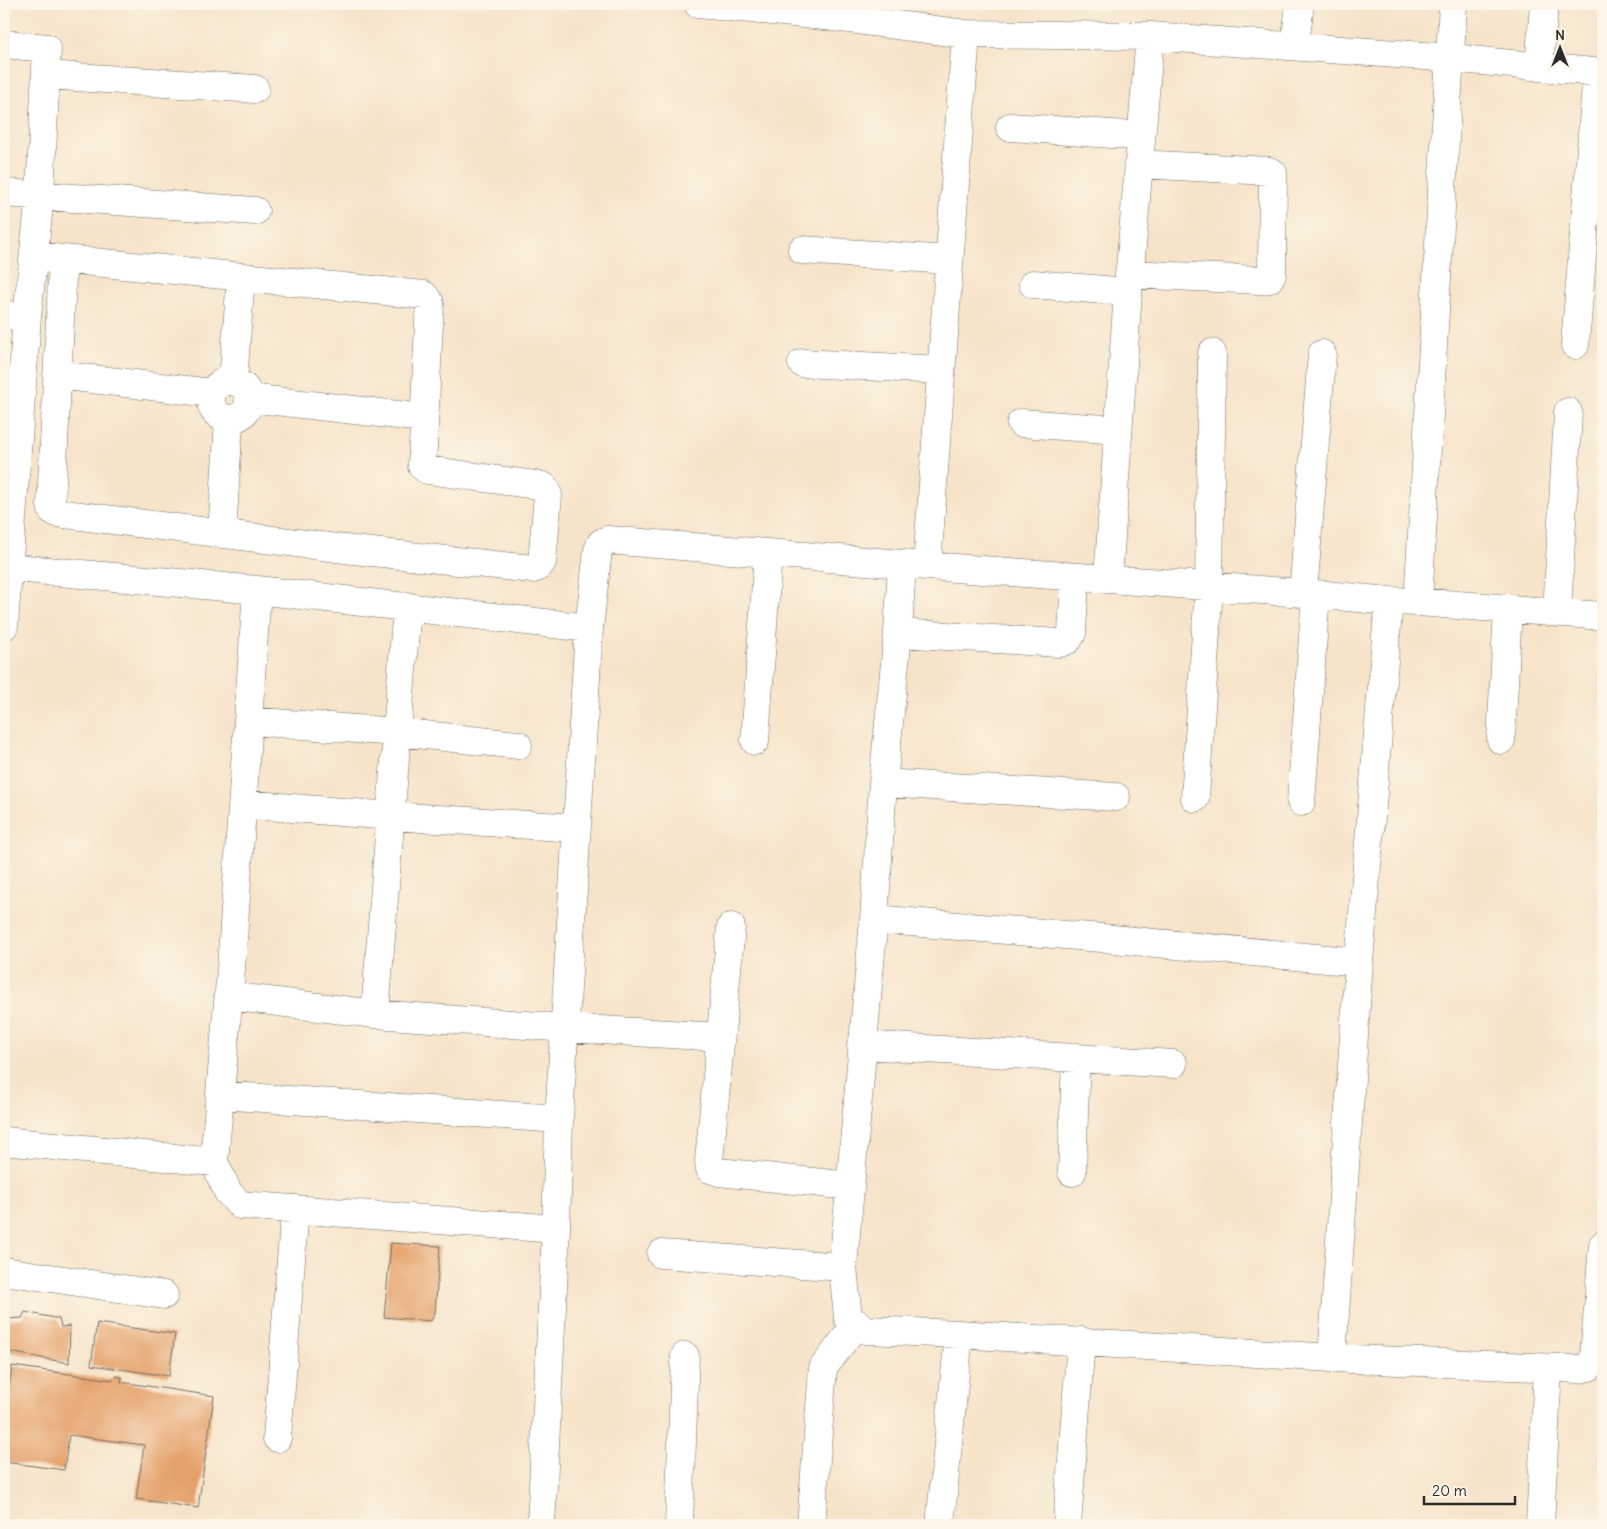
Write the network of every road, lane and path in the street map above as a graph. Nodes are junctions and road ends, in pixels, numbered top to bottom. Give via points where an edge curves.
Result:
1 (698, 4) edge
2 (1300, 4) edge
3 (1453, 4) edge
4 (1544, 4) edge
5 (834, 10) edge
6 (966, 34) junction
7 (1150, 36) junction
8 (4, 44) edge
9 (1295, 46) junction
10 (1451, 58) junction
11 (1539, 67) junction
12 (1600, 73) edge
13 (46, 75) junction
14 (256, 89) dead end
15 (1010, 127) dead end
16 (1141, 136) junction
17 (1138, 164) junction
18 (4, 193) edge
19 (40, 196) junction
20 (254, 211) dead end
21 (802, 250) dead end
22 (34, 256) junction
23 (63, 259) junction
24 (949, 260) junction
25 (241, 277) junction
26 (1128, 283) junction
27 (1033, 284) dead end
28 (15, 316) edge
29 (1575, 345) dead end
30 (1212, 352) dead end
31 (1322, 354) dead end
32 (802, 363) dead end
33 (941, 370) junction
34 (57, 375) junction
35 (231, 390) junction
36 (1568, 412) dead end
37 (424, 418) junction
38 (1021, 423) dead end
39 (1118, 430) junction
40 (222, 534) junction
41 (768, 553) junction
42 (914, 565) junction
43 (6, 567) edge
44 (1075, 577) junction
45 (1108, 579) junction
46 (1209, 587) junction
47 (257, 590) junction
48 (1309, 594) junction
49 (1389, 601) junction
50 (1418, 602) junction
51 (406, 606) junction
52 (1508, 608) junction
53 (1557, 612) junction
54 (1603, 616) edge
55 (4, 626) edge
56 (589, 628) junction
57 (898, 633) junction
58 (248, 721) junction
59 (397, 732) junction
60 (1501, 740) dead end
61 (755, 741) dead end
62 (518, 745) dead end
63 (882, 783) junction
64 (1116, 797) dead end
65 (1195, 798) dead end
66 (1301, 802) dead end
67 (243, 804) junction
68 (390, 816) junction
69 (578, 828) junction
70 (874, 919) junction
71 (731, 927) dead end
72 (1359, 962) junction
73 (228, 996) junction
74 (376, 1014) junction
75 (566, 1028) junction
76 (720, 1037) junction
77 (861, 1044) junction
78 (1076, 1057) junction
79 (1173, 1064) dead end
80 (220, 1095) junction
81 (559, 1119) junction
82 (4, 1141) edge
83 (214, 1162) junction
84 (1072, 1172) dead end
85 (850, 1186) junction
86 (296, 1210) junction
87 (556, 1229) junction
88 (661, 1254) dead end
89 (1603, 1260) edge
90 (843, 1267) junction
91 (4, 1271) edge
92 (164, 1295) dead end
93 (857, 1323) junction
94 (959, 1334) junction
95 (1081, 1342) junction
96 (685, 1356) dead end
97 (1332, 1358) junction
98 (1548, 1368) junction
99 (277, 1438) dead end
100 (541, 1525) edge
101 (679, 1525) edge
102 (811, 1525) edge
103 (940, 1525) edge
104 (1067, 1525) edge
105 (1540, 1525) edge

1 - 5 street
2 - 9 street
3 - 10 street
4 - 11 street
5 - 6 street
6 - 7 street
6 - 24 street
7 - 9 street
7 - 16 street
8 - 13 street via 47,48
9 - 10 street
10 - 11 street
10 - 50 street
11 - 12 street
12 - 29 street
13 - 14 street
13 - 19 street
15 - 16 street
16 - 17 street
17 - 26 street
17 - 26 street via 1269,171 1273,174 1272,274 1268,279 1260,280
18 - 19 street
19 - 20 street
19 - 22 street
21 - 24 street
22 - 23 street
22 - 28 street
23 - 25 street
23 - 34 street
24 - 33 street
25 - 35 street
25 - 37 street via 424,295 430,303
26 - 27 street
26 - 39 street
28 - 43 street
30 - 46 street
31 - 48 street
32 - 33 street
33 - 42 street
34 - 35 street
34 - 40 street via 52,510
35 - 37 street
35 - 40 street via 211,400 214,412 229,420
36 - 53 street
37 - 40 street via 421,461 427,470 546,489 542,562 538,567
38 - 39 street
39 - 45 street
41 - 42 street
41 - 56 street via 607,540 600,543 598,550
41 - 61 street
42 - 44 street
42 - 57 street
43 - 47 street
43 - 55 street
44 - 45 street
44 - 57 street via 1072,633 1068,640 1060,643
45 - 46 street
46 - 48 street
46 - 65 street
47 - 51 street
47 - 58 street
48 - 49 street
48 - 66 street
49 - 50 street
49 - 72 street
50 - 52 street
51 - 56 street
51 - 59 street
52 - 53 street
52 - 60 street
53 - 54 street
56 - 69 street
57 - 63 street
58 - 59 street
58 - 67 street
59 - 62 street
59 - 68 street
63 - 64 street
63 - 70 street
67 - 68 street
67 - 73 street
68 - 69 street
68 - 74 street
69 - 75 street
70 - 72 street
70 - 77 street
71 - 76 street
72 - 97 street
73 - 74 street
73 - 80 street
74 - 75 street
75 - 76 street
75 - 81 street
76 - 85 street via 710,1170
77 - 78 street
77 - 85 street
78 - 79 street
78 - 84 street
80 - 81 street
80 - 83 street
81 - 87 street
82 - 83 street
83 - 86 street via 228,1192 240,1205
85 - 90 street
86 - 87 street
86 - 99 street
87 - 100 street
88 - 90 street
89 - 98 street via 1594,1357 1589,1367
90 - 93 street via 848,1318
91 - 92 street
93 - 94 street via 866,1330
93 - 102 street via 823,1368
94 - 95 street
94 - 103 street
95 - 97 street
95 - 104 street
96 - 101 street
97 - 98 street
98 - 105 street

